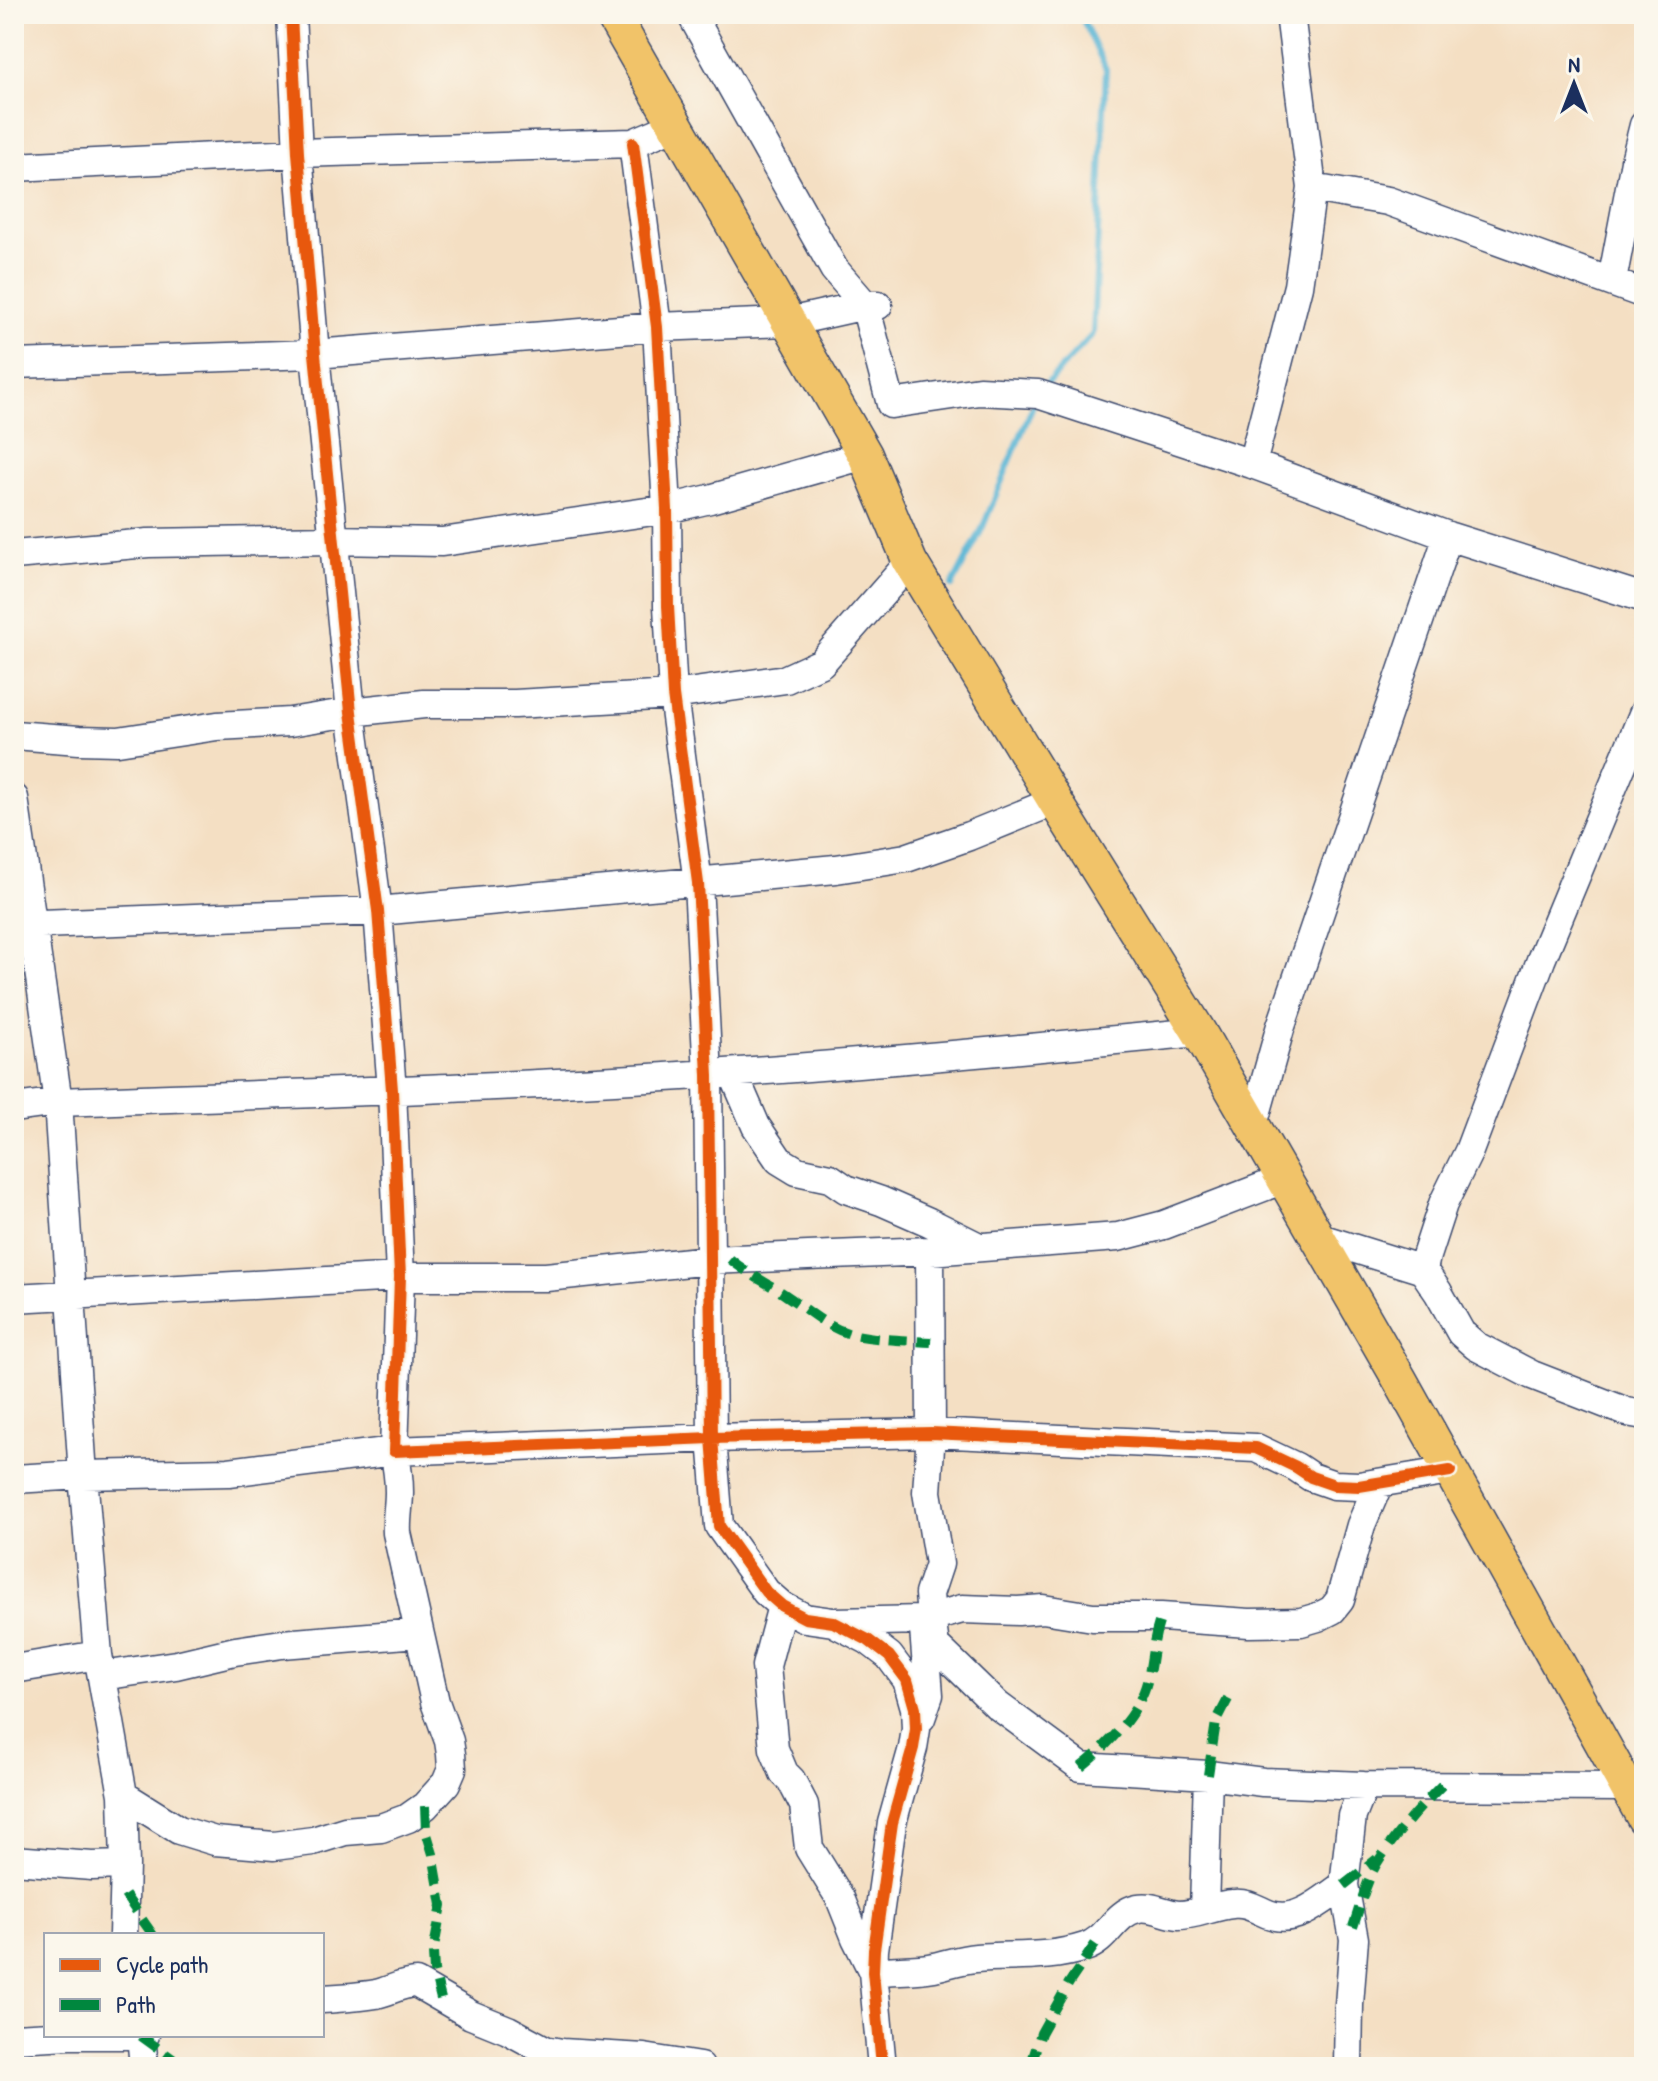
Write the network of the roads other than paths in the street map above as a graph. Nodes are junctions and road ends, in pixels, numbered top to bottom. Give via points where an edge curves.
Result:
1 (291, 14) edge
2 (612, 14) edge
3 (691, 14) edge
4 (1290, 14) edge
5 (676, 125) junction
6 (1644, 125) edge
7 (633, 143) junction
8 (298, 153) junction
9 (14, 167) edge
10 (1312, 188) junction
11 (1612, 281) junction
12 (1644, 294) edge
13 (873, 305) junction
14 (789, 322) junction
15 (657, 327) junction
16 (315, 354) junction
17 (14, 364) edge
18 (865, 455) junction
19 (1252, 464) junction
20 (667, 509) junction
21 (1448, 536) junction
22 (333, 540) junction
23 (14, 555) edge
24 (910, 562) junction
25 (1644, 598) edge
26 (673, 695) junction
27 (351, 712) junction
28 (1644, 712) edge
29 (14, 735) edge
30 (14, 798) edge
31 (1055, 801) junction
32 (698, 883) junction
33 (378, 911) junction
34 (24, 924) edge
35 (1199, 1032) junction
36 (720, 1074) junction
37 (392, 1090) junction
38 (58, 1102) junction
39 (14, 1108) edge
40 (1253, 1125) junction
41 (1284, 1179) junction
42 (1317, 1237) junction
43 (979, 1247) junction
44 (930, 1251) junction
45 (709, 1260) junction
46 (1423, 1270) junction
47 (400, 1277) junction
48 (71, 1294) junction
49 (14, 1298) edge
50 (1644, 1415) edge
51 (931, 1433) junction
52 (712, 1438) junction
53 (394, 1451) junction
54 (1450, 1471) junction
55 (83, 1475) junction
56 (14, 1479) edge
57 (1379, 1483) junction
58 (782, 1606) junction
59 (927, 1619) junction
60 (833, 1622) junction
61 (419, 1633) junction
62 (100, 1666) junction
63 (14, 1669) edge
64 (916, 1729) junction
65 (1208, 1775) junction
66 (1364, 1786) junction
67 (1626, 1787) junction
68 (123, 1795) junction
69 (1644, 1818) edge
70 (14, 1860) edge
71 (125, 1865) junction
72 (1344, 1885) junction
73 (1204, 1910) junction
74 (123, 1933) edge
75 (873, 1972) junction
76 (324, 1999) edge
77 (44, 2036) edge
78 (143, 2037) edge
79 (14, 2038) edge
80 (556, 2060) edge
81 (144, 2067) edge
82 (700, 2067) edge
83 (882, 2067) edge
84 (1348, 2067) edge

1 - 8 street
2 - 5 main road
3 - 13 street via 834,269
4 - 10 street
5 - 7 street
5 - 14 main road
6 - 11 street
7 - 8 street
7 - 15 street
8 - 9 street
8 - 16 street
10 - 11 street via 1388,201
10 - 19 street via 1298,286
11 - 12 street
13 - 14 street
13 - 19 street via 891,404 979,391 1038,394
14 - 15 street
14 - 18 main road
15 - 16 street
15 - 20 street
16 - 17 street
16 - 22 street
18 - 20 street
18 - 24 main road
19 - 21 street
20 - 22 street via 442,542
20 - 26 street
21 - 25 street
21 - 40 street via 1280,1029
22 - 23 street via 148,543
22 - 27 street
24 - 26 street via 821,663 786,679
24 - 31 main road
26 - 27 street via 424,704
26 - 32 street
27 - 29 street via 118,741
27 - 33 street
28 - 46 street via 1469,1151 1443,1204
30 - 34 street
31 - 32 street via 906,858
31 - 35 main road
32 - 33 street
32 - 36 street
33 - 34 street
33 - 37 street
34 - 38 street
35 - 36 street
35 - 40 main road
36 - 37 street
36 - 43 street via 779,1160
36 - 45 street
37 - 38 street
37 - 47 street
38 - 39 street
38 - 48 street
40 - 41 main road
41 - 42 main road
41 - 43 street via 1118,1237
42 - 46 street
42 - 54 main road
43 - 44 street
44 - 45 street
44 - 51 street
45 - 47 street via 546,1277
45 - 52 street
46 - 50 street via 1461,1333 1476,1346 1532,1375
47 - 48 street
47 - 53 street
48 - 49 street
48 - 55 street
51 - 52 street
51 - 57 street via 1256,1448 1334,1485
51 - 59 street via 927,1492 939,1564
52 - 53 street
52 - 58 street via 719,1526
53 - 55 street via 229,1472
53 - 61 street via 399,1477 397,1533
54 - 57 street
54 - 67 main road
55 - 56 street
55 - 62 street
57 - 59 street via 1340,1600 1318,1617 1249,1623 962,1609
58 - 60 street via 805,1618
58 - 75 street via 766,1666 774,1749 804,1805 812,1855 840,1898
59 - 60 street
59 - 64 street via 929,1695
59 - 65 street via 935,1645 997,1705 1081,1767
60 - 64 street via 889,1656 907,1680
61 - 62 street via 266,1646 176,1665
61 - 68 street via 452,1769 446,1783 408,1818 301,1843 244,1844 179,1830
62 - 63 street
62 - 68 street
64 - 75 street via 892,1823
65 - 66 street
65 - 73 street
66 - 67 street
66 - 72 street via 1352,1816
67 - 69 main road
68 - 71 street
70 - 71 street
71 - 74 street
72 - 73 street via 1294,1916 1276,1917 1234,1903
72 - 84 street via 1354,1939
73 - 75 street via 1185,1915 1135,1908 1096,1943 1046,1956 968,1958 935,1967
75 - 83 street
76 - 80 street via 416,1983
77 - 79 street
78 - 81 street
80 - 82 street via 644,2058

